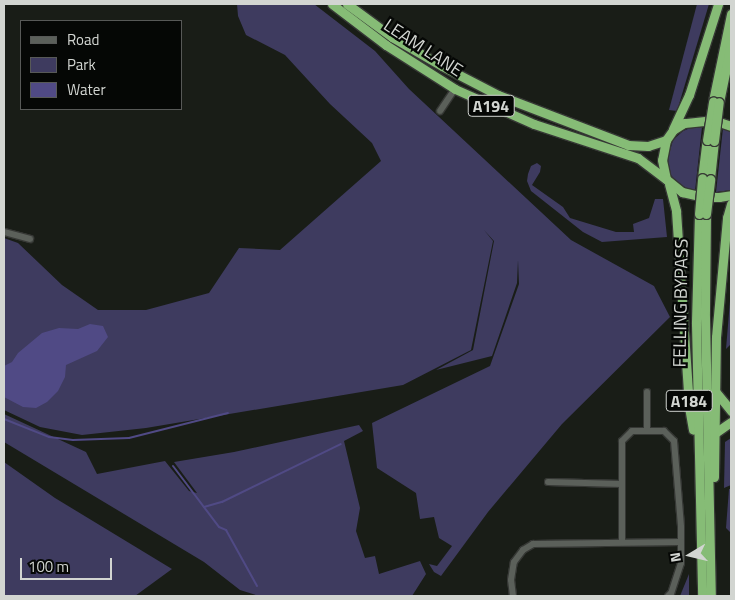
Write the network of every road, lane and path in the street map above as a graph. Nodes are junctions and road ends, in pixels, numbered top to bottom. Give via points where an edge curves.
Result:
1 (332, 4) edge
2 (347, 4) edge
3 (718, 4) edge
4 (731, 14) edge
5 (731, 44) edge
6 (455, 89) junction
7 (716, 101) junction
8 (440, 111) dead end
9 (731, 126) edge
10 (673, 130) junction
11 (666, 140) junction
12 (667, 181) junction
13 (731, 195) edge
14 (731, 204) edge
15 (703, 214) junction
16 (4, 232) edge
17 (30, 239) dead end
18 (715, 390) junction
19 (647, 392) dead end
20 (731, 411) edge
21 (731, 422) edge
22 (647, 431) junction
23 (715, 433) junction
24 (699, 470) junction
25 (548, 482) dead end
26 (622, 484) junction
27 (709, 508) junction
28 (622, 541) junction
29 (681, 542) junction
30 (513, 596) edge
31 (668, 596) edge
32 (702, 596) edge
33 (711, 596) edge

1 - 6 highway, LEAM LANE / A194 via 386,45
2 - 11 highway, LEAM LANE / A194 via 409,47 498,95 628,146 648,146
3 - 10 highway via 689,95
4 - 7 highway, FELLING BYPASS / A184
5 - 7 highway, FELLING BYPASS / A184
6 - 8 street
6 - 12 highway, LEAM LANE / A194 via 534,124 638,158
7 - 15 highway, FELLING BYPASS / A184, bridge
9 - 10 highway via 714,120 700,120 684,123
10 - 11 highway
11 - 12 highway via 662,160
12 - 13 highway, A194 via 692,195
12 - 24 highway, A184 via 676,211 689,407
14 - 18 highway, A184 via 718,304
15 - 24 highway, FELLING BYPASS / A184 via 697,262 696,324
15 - 27 highway, FELLING BYPASS / A184
16 - 17 street
18 - 20 highway
18 - 23 highway, A184
19 - 22 street
21 - 23 highway
22 - 26 street via 632,431 622,440
22 - 29 street via 664,431 674,441
23 - 27 highway, A184 via 714,479
24 - 32 highway, FELLING BYPASS / A184
25 - 26 street
26 - 28 street
27 - 33 highway, FELLING BYPASS / A184
28 - 29 street
28 - 30 street via 533,544 523,550 514,562
29 - 31 street via 681,563

